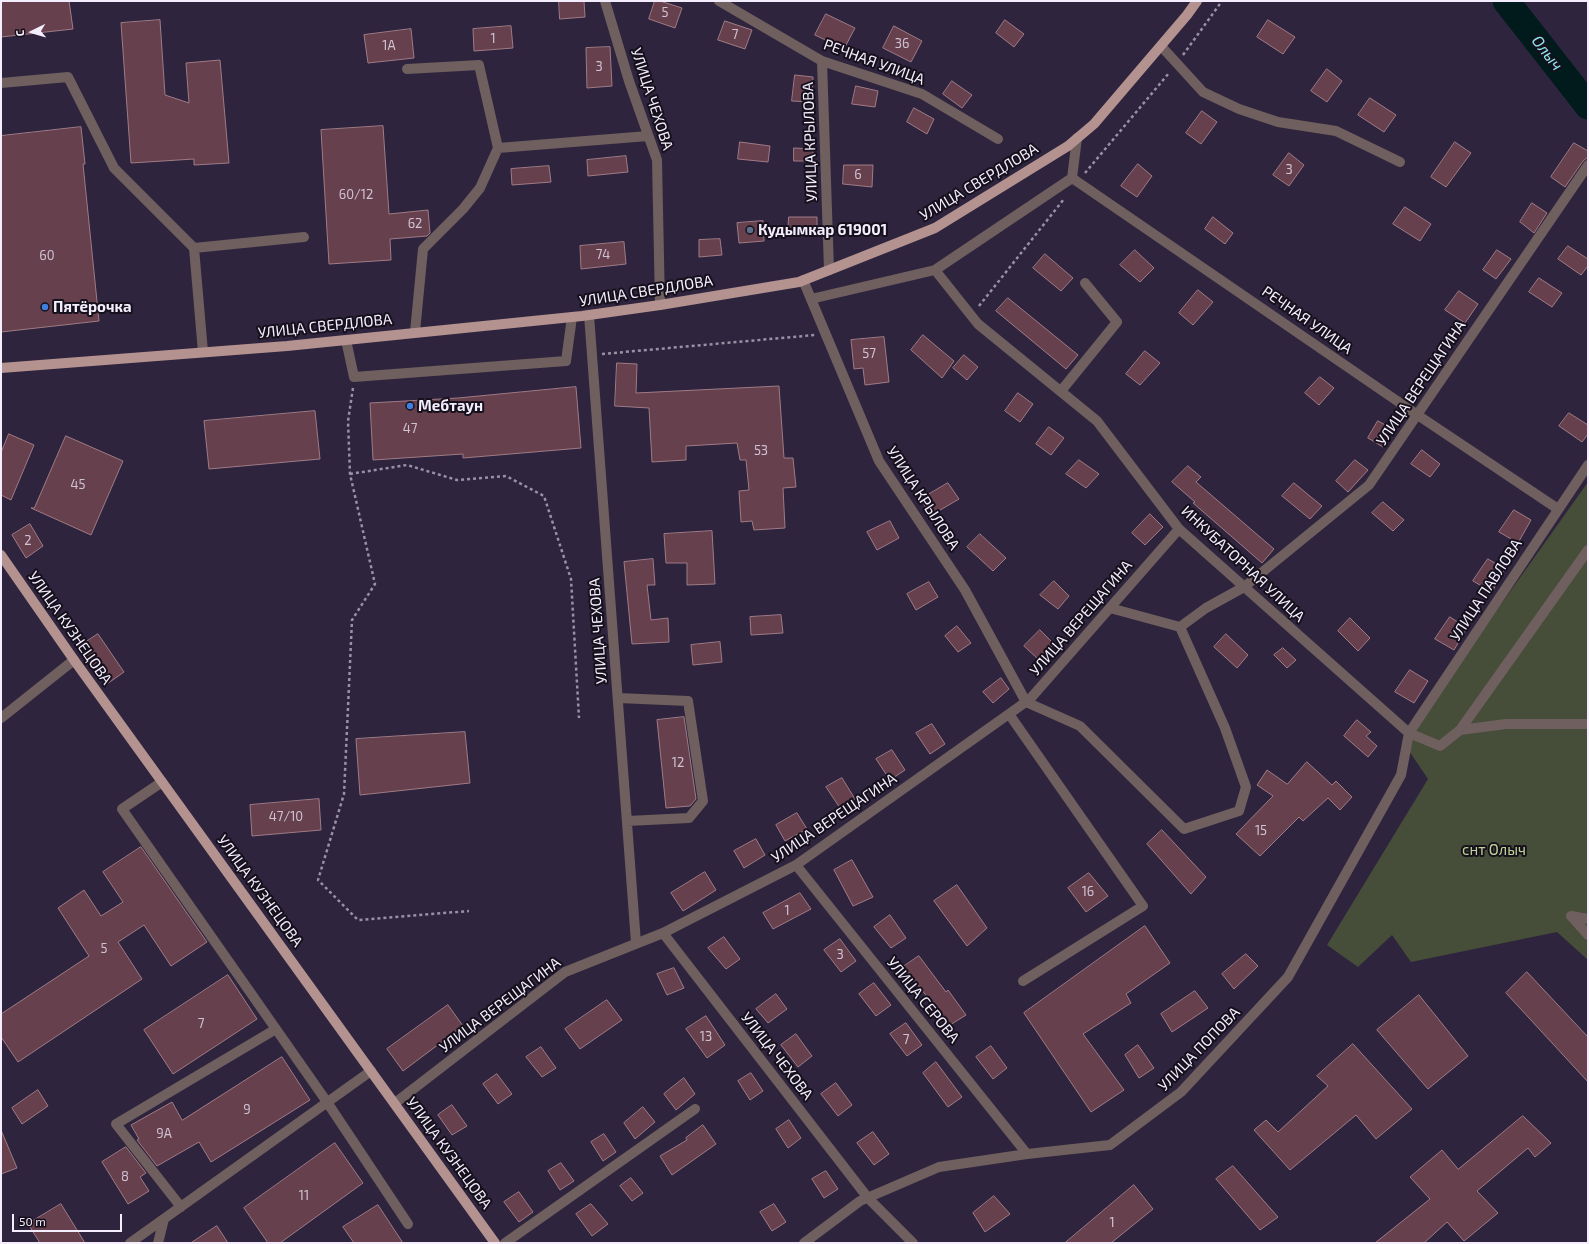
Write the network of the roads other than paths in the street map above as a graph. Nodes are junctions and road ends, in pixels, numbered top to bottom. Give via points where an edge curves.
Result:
1 (605, 1) edge
2 (720, 1) edge
3 (1197, 1) edge
4 (1161, 46) junction
5 (822, 61) junction
6 (407, 69) dead end
7 (1, 83) edge
8 (648, 136) junction
9 (1077, 138) junction
10 (998, 139) dead end
11 (498, 148) junction
12 (1400, 162) dead end
13 (1588, 165) edge
14 (1075, 180) junction
15 (304, 237) dead end
16 (194, 248) junction
17 (829, 270) junction
18 (935, 270) junction
19 (803, 280) junction
20 (1085, 283) dead end
21 (811, 299) junction
22 (660, 305) junction
23 (589, 315) junction
24 (572, 317) junction
25 (415, 332) junction
26 (346, 340) junction
27 (203, 352) junction
28 (1, 368) edge
29 (1061, 391) junction
30 (1417, 415) junction
31 (1588, 465) edge
32 (1558, 509) junction
33 (1179, 529) junction
34 (1588, 550) edge
35 (1, 555) edge
36 (1244, 587) junction
37 (1110, 608) junction
38 (1180, 626) junction
39 (74, 660) junction
40 (618, 698) junction
41 (1026, 702) junction
42 (1009, 714) junction
43 (1, 718) edge
44 (1588, 724) edge
45 (1460, 730) junction
46 (1409, 733) junction
47 (162, 782) junction
48 (627, 821) junction
49 (796, 865) junction
50 (1588, 919) edge
51 (663, 933) junction
52 (1588, 935) edge
53 (636, 943) junction
54 (1024, 981) dead end
55 (276, 1029) junction
56 (372, 1071) junction
57 (327, 1102) junction
58 (395, 1103) junction
59 (695, 1109) dead end
60 (1027, 1154) junction
61 (868, 1198) junction
62 (181, 1207) junction
63 (164, 1219) junction
64 (408, 1224) dead end
65 (130, 1243) edge
66 (158, 1243) edge
67 (495, 1243) edge
68 (505, 1243) edge
69 (804, 1243) edge
70 (913, 1243) edge

1 - 8 street, УЛИЦА ЧЕХОВА
2 - 5 street, РЕЧНАЯ УЛИЦА
3 - 4 main road, УЛИЦА СВЕРДЛОВА
4 - 9 main road, УЛИЦА СВЕРДЛОВА via 1094,124
4 - 12 street via 1203,92 1239,109 1278,122 1336,131
5 - 10 street, РЕЧНАЯ УЛИЦА via 922,94
5 - 17 street, УЛИЦА КРЫЛОВА
6 - 11 street via 479,66
7 - 16 street via 68,77 114,168
8 - 11 street
8 - 22 street, УЛИЦА ЧЕХОВА via 657,160
9 - 14 street
9 - 17 main road, УЛИЦА СВЕРДЛОВА via 935,228
11 - 25 street via 480,188 423,249
13 - 30 street, УЛИЦА ВЕРЕЩАГИНА
14 - 18 street
14 - 30 street, РЕЧНАЯ УЛИЦА
15 - 16 street
16 - 27 street
17 - 19 main road, УЛИЦА СВЕРДЛОВА
18 - 21 street
18 - 29 street, ИНКУБАТОРНАЯ УЛИЦА via 978,324
19 - 21 street, УЛИЦА КРЫЛОВА
19 - 22 main road, УЛИЦА СВЕРДЛОВА
20 - 29 street via 1117,322
21 - 41 street, УЛИЦА КРЫЛОВА via 879,461 965,590
22 - 23 main road, УЛИЦА СВЕРДЛОВА
23 - 24 main road, УЛИЦА СВЕРДЛОВА
23 - 40 street, УЛИЦА ЧЕХОВА
24 - 25 main road, УЛИЦА СВЕРДЛОВА
24 - 26 street via 566,361 354,377
25 - 26 main road, УЛИЦА СВЕРДЛОВА
26 - 27 main road, УЛИЦА СВЕРДЛОВА
27 - 28 main road, УЛИЦА СВЕРДЛОВА
29 - 33 street, ИНКУБАТОРНАЯ УЛИЦА via 1097,421
30 - 32 street, РЕЧНАЯ УЛИЦА
30 - 36 street, УЛИЦА ВЕРЕЩАГИНА via 1369,485
31 - 32 street, УЛИЦА ПАВЛОВА
32 - 46 street, УЛИЦА ПАВЛОВА
33 - 36 street, ИНКУБАТОРНАЯ УЛИЦА
33 - 37 street, УЛИЦА ВЕРЕЩАГИНА
34 - 45 street
35 - 39 main road, УЛИЦА КУЗНЕЦОВА
36 - 38 street, УЛИЦА ВЕРЕЩАГИНА
36 - 46 street, ИНКУБАТОРНАЯ УЛИЦА
37 - 38 street
37 - 41 street, УЛИЦА ВЕРЕЩАГИНА
38 - 41 street via 1225,728 1246,787 1239,811 1184,829 1080,726
39 - 43 street
39 - 47 main road, УЛИЦА КУЗНЕЦОВА
40 - 48 street, УЛИЦА ЧЕХОВА
40 - 48 street via 688,701 703,801 688,818
41 - 42 street, УЛИЦА ВЕРЕЩАГИНА
42 - 49 street, УЛИЦА ВЕРЕЩАГИНА
42 - 54 street via 1143,906
44 - 45 street via 1506,724
45 - 46 street, ИНКУБАТОРНАЯ УЛИЦА via 1440,746
46 - 60 street, УЛИЦА ПОПОВА via 1401,775 1288,977 1181,1092 1110,1145
47 - 55 street via 122,809
47 - 56 main road, УЛИЦА КУЗНЕЦОВА
48 - 53 street, УЛИЦА ЧЕХОВА
49 - 51 street, УЛИЦА ВЕРЕЩАГИНА
49 - 60 street, УЛИЦА СЕРОВА
50 - 52 street via 1571,916
51 - 53 street, УЛИЦА ВЕРЕЩАГИНА
51 - 61 street, УЛИЦА ЧЕХОВА
53 - 58 street, УЛИЦА ВЕРЕЩАГИНА via 565,972
55 - 57 street
55 - 62 street via 116,1124
56 - 57 street
56 - 58 main road, УЛИЦА КУЗНЕЦОВА
57 - 62 street
57 - 64 street
58 - 67 main road, УЛИЦА КУЗНЕЦОВА
59 - 68 street
60 - 61 street, УЛИЦА ПОПОВА via 940,1167
61 - 69 street, УЛИЦА ПОПОВА
61 - 70 street, УЛИЦА ЧЕХОВА
62 - 63 street
63 - 65 street
63 - 66 street

